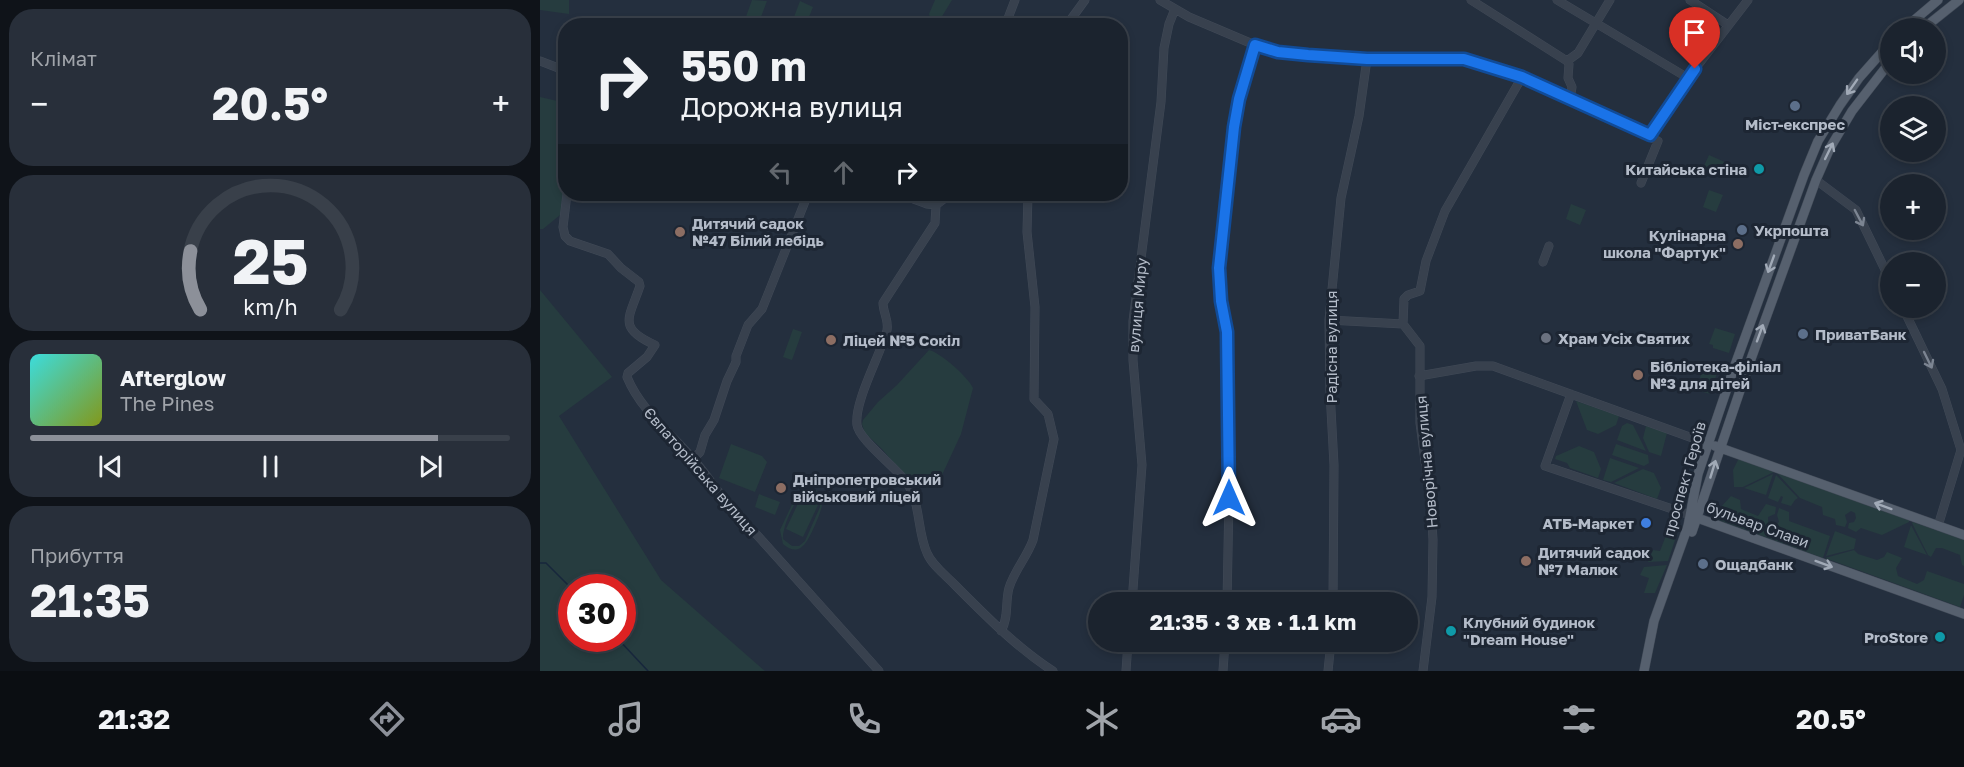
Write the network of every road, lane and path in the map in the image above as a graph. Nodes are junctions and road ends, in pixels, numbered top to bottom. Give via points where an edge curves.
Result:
1 (1015, 0) edge
2 (1085, 0) edge
3 (1160, 0) edge
4 (1471, 0) edge
5 (1557, 0) edge
6 (1610, 0) edge
7 (1690, 0) edge
8 (1748, 0) edge
9 (1938, 0) edge
10 (1959, 0) edge
11 (1175, 9) junction
12 (1008, 18) edge
13 (1073, 18) edge
14 (1917, 18) edge
15 (1936, 18) edge
16 (1595, 24) junction
17 (1728, 25) junction
18 (1255, 45) junction
19 (1880, 54) edge
20 (1367, 59) junction
21 (540, 61) edge
22 (1567, 61) junction
23 (558, 68) edge
24 (1880, 75) edge
25 (1522, 77) junction
26 (1688, 78) junction
27 (1570, 100) junction
28 (1650, 135) junction
29 (1816, 180) junction
30 (1641, 183) dead end
31 (566, 201) edge
32 (805, 201) edge
33 (919, 201) edge
34 (941, 201) edge
35 (1028, 201) edge
36 (936, 205) junction
37 (1549, 246) dead end
38 (1880, 259) edge
39 (1543, 262) dead end
40 (1908, 318) edge
41 (1329, 320) junction
42 (1403, 324) junction
43 (1419, 376) junction
44 (1571, 394) junction
45 (1709, 444) junction
46 (1720, 448) junction
47 (693, 459) junction
48 (1693, 517) junction
49 (1938, 526) junction
50 (1964, 535) edge
51 (1133, 592) edge
52 (1227, 592) edge
53 (1332, 592) edge
54 (1964, 614) edge
55 (1001, 631) junction
56 (1127, 652) edge
57 (1225, 652) edge
58 (1329, 652) edge
59 (879, 671) edge
60 (1053, 671) edge
61 (1126, 671) edge
62 (1223, 671) edge
63 (1328, 671) edge
64 (1423, 671) edge
65 (1644, 671) edge
66 (1651, 671) edge

1 - 12 street
2 - 13 street
3 - 11 street
4 - 22 street
5 - 16 street
6 - 16 street
7 - 17 street
8 - 17 street
9 - 14 main road
10 - 15 main road
11 - 18 street
11 - 51 street, вулиця Миру via 1164,48 1161,102 1133,321 1142,465
16 - 22 street via 1578,53
16 - 26 street
17 - 26 street
18 - 20 street via 1278,52
18 - 52 street via 1236,117 1219,268 1227,344
19 -> 45 main road, проспект Героїв via 1859,78 1818,141
20 - 25 street via 1464,59
20 - 41 street, Радісна вулиця via 1341,198
21 - 23 street
22 - 27 street
29 -> 24 main road, проспект Героїв via 1852,111
25 - 27 street
25 - 42 street via 1445,211 1426,261 1420,291 1404,299
26 - 28 street
27 - 28 street
28 - 30 street via 1658,141
29 -> 38 street via 1856,210
46 -> 29 main road, проспект Героїв
31 - 47 street, Євпаторійська вулиця via 565,236 608,254 639,282 628,320 634,333 655,345 627,377 645,410
32 - 47 street via 762,309 748,325 714,420
33 - 36 street
34 - 36 street
35 - 55 street via 1035,307 1034,399 1048,414 1054,439 1033,540 1011,581
36 - 55 street via 935,223 883,303 887,331 872,366 857,423 862,436 914,493 930,559
37 - 39 street
40 -> 49 street via 1942,389 1961,450
41 - 42 street
41 - 53 street, Радісна вулиця via 1334,465
42 - 43 street, Новорічна вулиця via 1420,346
43 - 44 street via 1492,366
43 - 64 street, Новорічна вулиця via 1420,423 1433,540 1432,597
44 - 45 street
44 - 48 street, бульвар Слави via 1545,466
45 - 46 main road
45 - 48 main road, проспект Героїв via 1698,474
48 -> 46 main road, проспект Героїв
49 -> 46 main road
47 - 59 street, Євпаторійська вулиця via 742,523
48 -> 54 main road, бульвар Слави
48 - 65 main road, проспект Героїв via 1654,621
48 - 66 main road, проспект Героїв via 1653,646
49 - 50 main road
55 - 60 street
56 - 61 street
57 - 62 street
58 - 63 street

